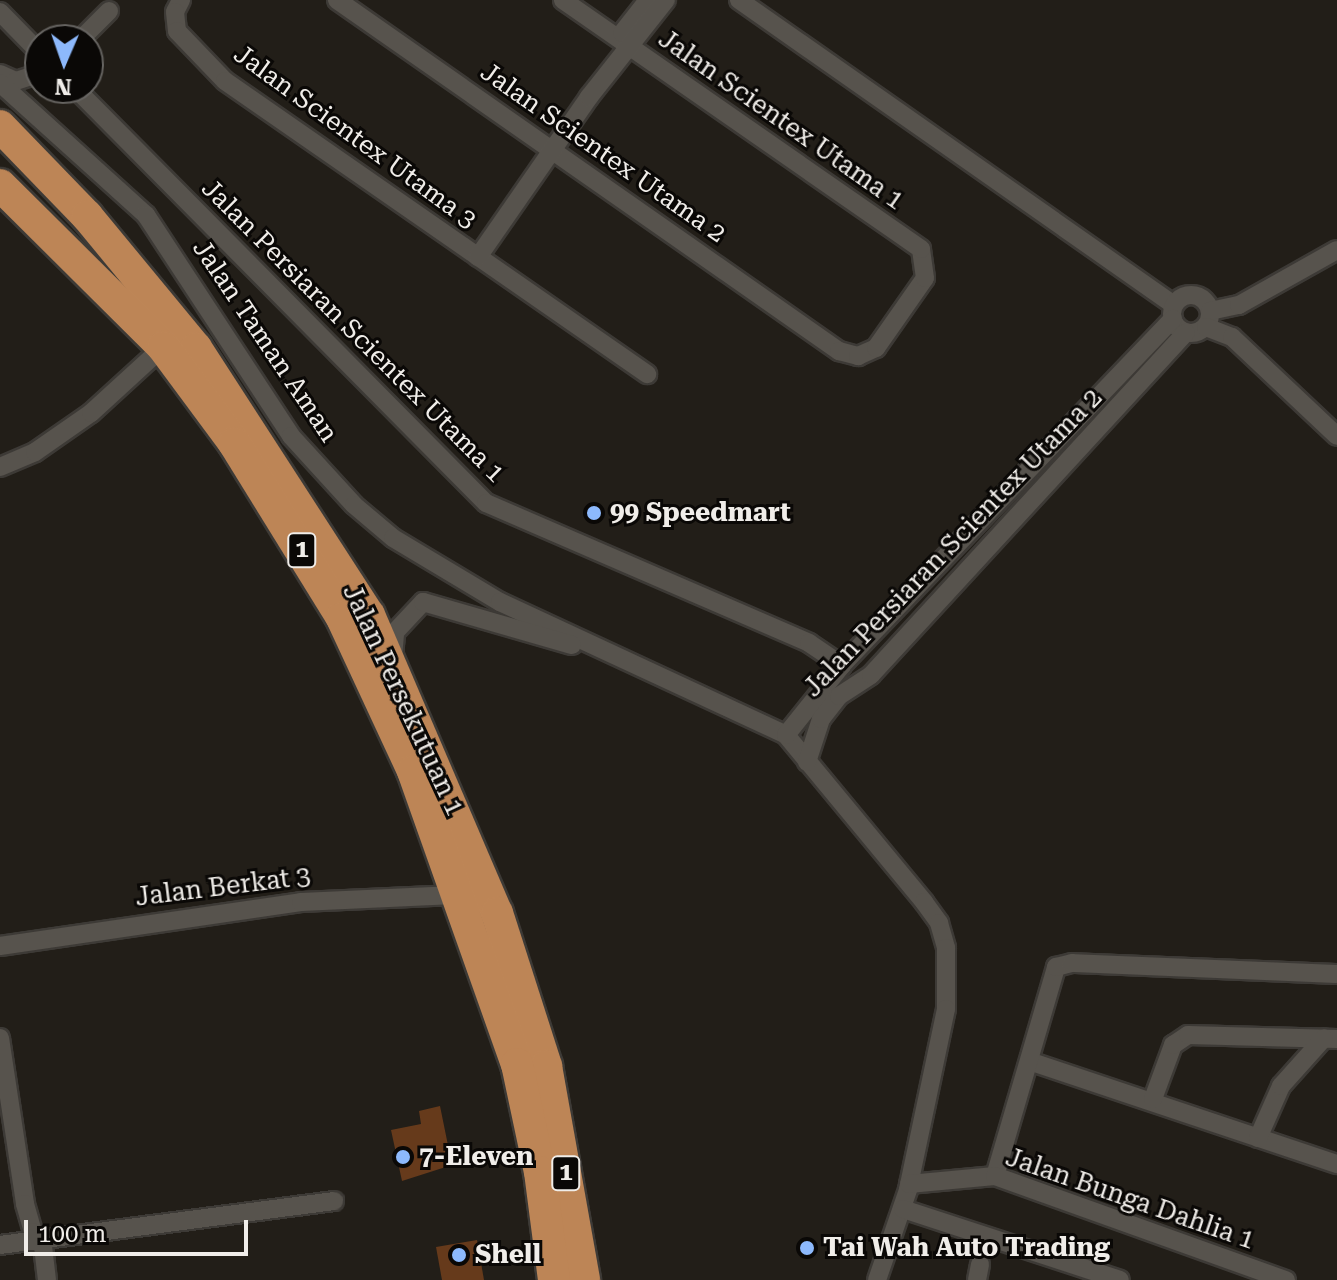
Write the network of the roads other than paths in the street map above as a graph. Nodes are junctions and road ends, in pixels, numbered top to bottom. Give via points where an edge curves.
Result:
1 (181, 0) edge
2 (337, 0) edge
3 (563, 0) edge
4 (648, 0) edge
5 (666, 0) edge
6 (739, 0) edge
7 (109, 11) dead end
8 (0, 12) edge
9 (96, 24) edge
10 (24, 37) edge
11 (623, 42) junction
12 (0, 74) edge
13 (24, 78) edge
14 (0, 83) edge
15 (91, 104) edge
16 (0, 126) edge
17 (553, 148) junction
18 (0, 185) edge
19 (1337, 250) edge
20 (478, 257) junction
21 (1173, 312) junction
22 (1208, 319) junction
23 (1186, 333) junction
24 (163, 347) junction
25 (839, 351) joint
26 (647, 374) dead end
27 (1337, 436) edge
28 (0, 467) edge
29 (891, 648) junction
30 (636, 664) junction
31 (842, 665) junction
32 (393, 670) junction
33 (786, 735) junction
34 (807, 762) junction
35 (455, 895) junction
36 (0, 946) edge
37 (1337, 974) edge
38 (0, 1038) edge
39 (1330, 1039) edge
40 (1032, 1062) junction
41 (1153, 1099) junction
42 (1258, 1138) junction
43 (1337, 1164) edge
44 (995, 1176) junction
45 (909, 1184) junction
46 (334, 1201) dead end
47 (903, 1209) junction
48 (42, 1238) junction
49 (0, 1245) edge
50 (46, 1272) edge
51 (554, 1280) edge
52 (584, 1280) edge
53 (877, 1280) edge
54 (1120, 1280) edge
55 (1286, 1280) edge

1 - 20 street, Jalan Scientex Utama 3 via 174,21 177,31 225,81
2 - 17 street, Jalan Scientex Utama 2
3 - 11 street, Jalan Scientex Utama 1
4 - 11 street
5 - 11 street
6 - 21 street
7 - 9 street
8 - 10 street
11 - 17 street
11 - 25 street, Jalan Scientex Utama 1 via 921,249 925,278 876,348 858,356
12 - 13 street via 16,81
14 - 30 street, Jalan Taman Aman via 146,215 291,436 354,505 393,538 500,602
15 - 31 street, Jalan Persiaran Scientex Utama 1 via 486,503 809,643
16 - 32 highway, Jalan Persekutuan 1 / 1 via 87,216 196,348 369,615
17 - 20 street
17 - 25 street, Jalan Scientex Utama 2
18 - 24 highway, Jalan Persekutuan 1 / 1
19 - 22 street
20 - 26 street, Jalan Scientex Utama 3
21 - 22 street via 1192,295 1206,301
21 - 23 street
21 - 31 street, Jalan Persiaran Scientex Utama 2
22 - 23 street
22 - 27 street
23 - 29 street, Jalan Persiaran Scientex Utama 2
24 - 28 street via 91,413 35,452
24 - 35 highway, Jalan Persekutuan 1 / 1 via 234,443 342,618 413,771
29 - 31 street via 868,663
29 - 34 street, Jalan Persiaran Scientex Utama 2 via 871,675 839,696 821,719
30 - 32 street, Jalan Taman Aman via 423,602 395,632
30 - 33 street, Jalan Taman Aman
31 - 33 street, Jalan Persiaran Scientex Utama 2
32 - 52 highway, Jalan Persekutuan 1 / 1 via 497,913 541,1050
33 - 34 street, Jalan Taman Aman
34 - 45 street, Jalan Taman Aman via 924,902 939,923 946,948 946,1009
35 - 36 street, Jalan Berkat 3 via 301,902
35 - 51 highway, Jalan Persekutuan 1 / 1 via 517,1064 540,1172
37 - 40 street via 1062,964 1052,971
38 - 48 street via 25,1204 33,1232
39 - 41 street via 1188,1035 1173,1045
39 - 42 street via 1281,1086
40 - 41 street
40 - 44 street
41 - 42 street
42 - 43 street
44 - 45 street, Jalan Bunga Dahlia 1
44 - 55 street, Jalan Bunga Dahlia 1
45 - 47 street, Jalan Taman Aman
46 - 48 street
47 - 53 street, Jalan Taman Aman
47 - 54 street
48 - 49 street
48 - 50 street

